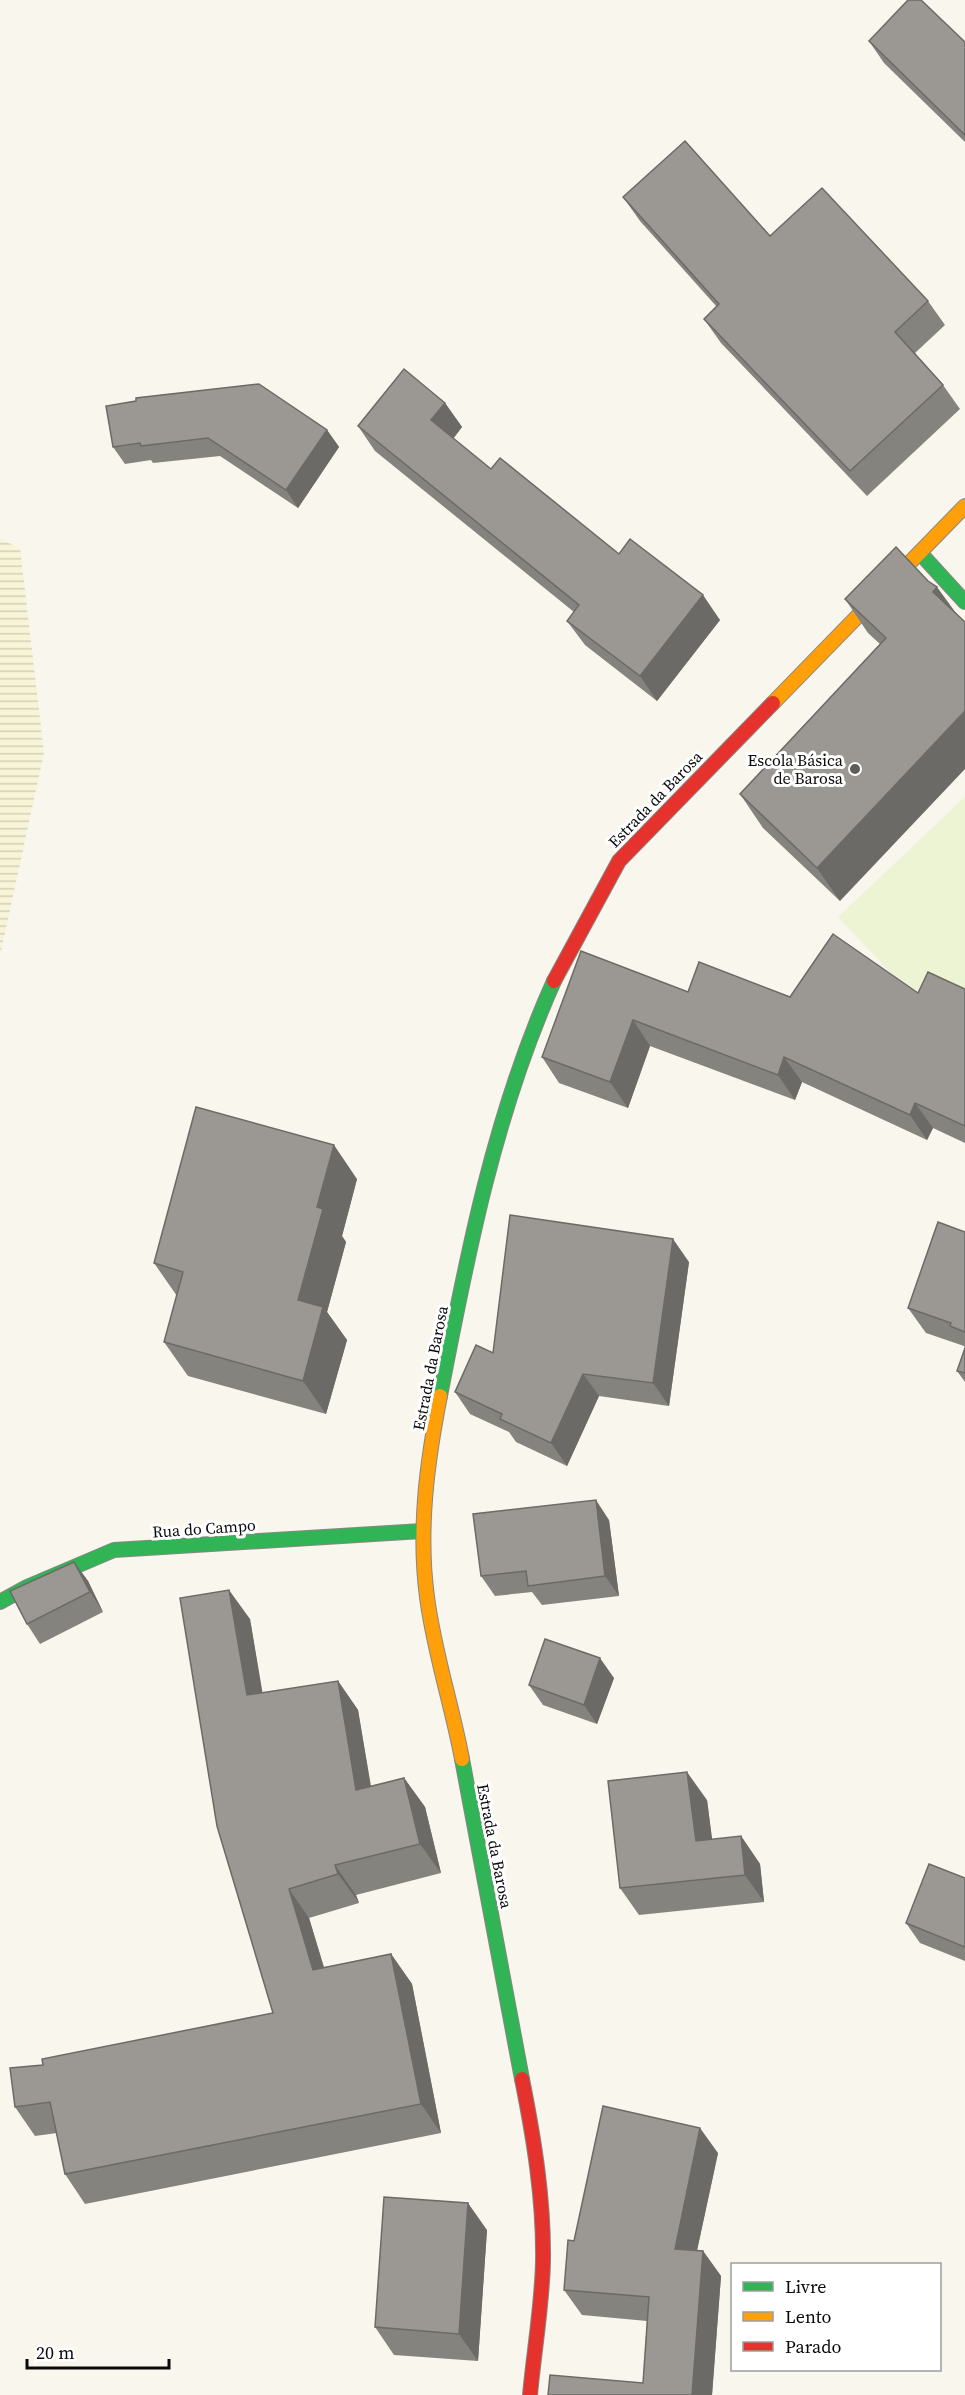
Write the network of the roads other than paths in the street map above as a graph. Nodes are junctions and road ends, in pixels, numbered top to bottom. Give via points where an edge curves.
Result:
1 (965, 507) edge
2 (921, 554) junction
3 (965, 602) edge
4 (422, 1531) junction
5 (0, 1602) edge
6 (530, 2395) edge

1 - 2 street, Estrada da Barosa
2 - 3 street
2 - 4 street, Estrada da Barosa via 619,861 560,967 509,1096 488,1174 446,1360
4 - 5 street, Rua do Campo via 114,1550
4 - 6 street, Estrada da Barosa via 427,1597 529,2113 539,2187 543,2261

